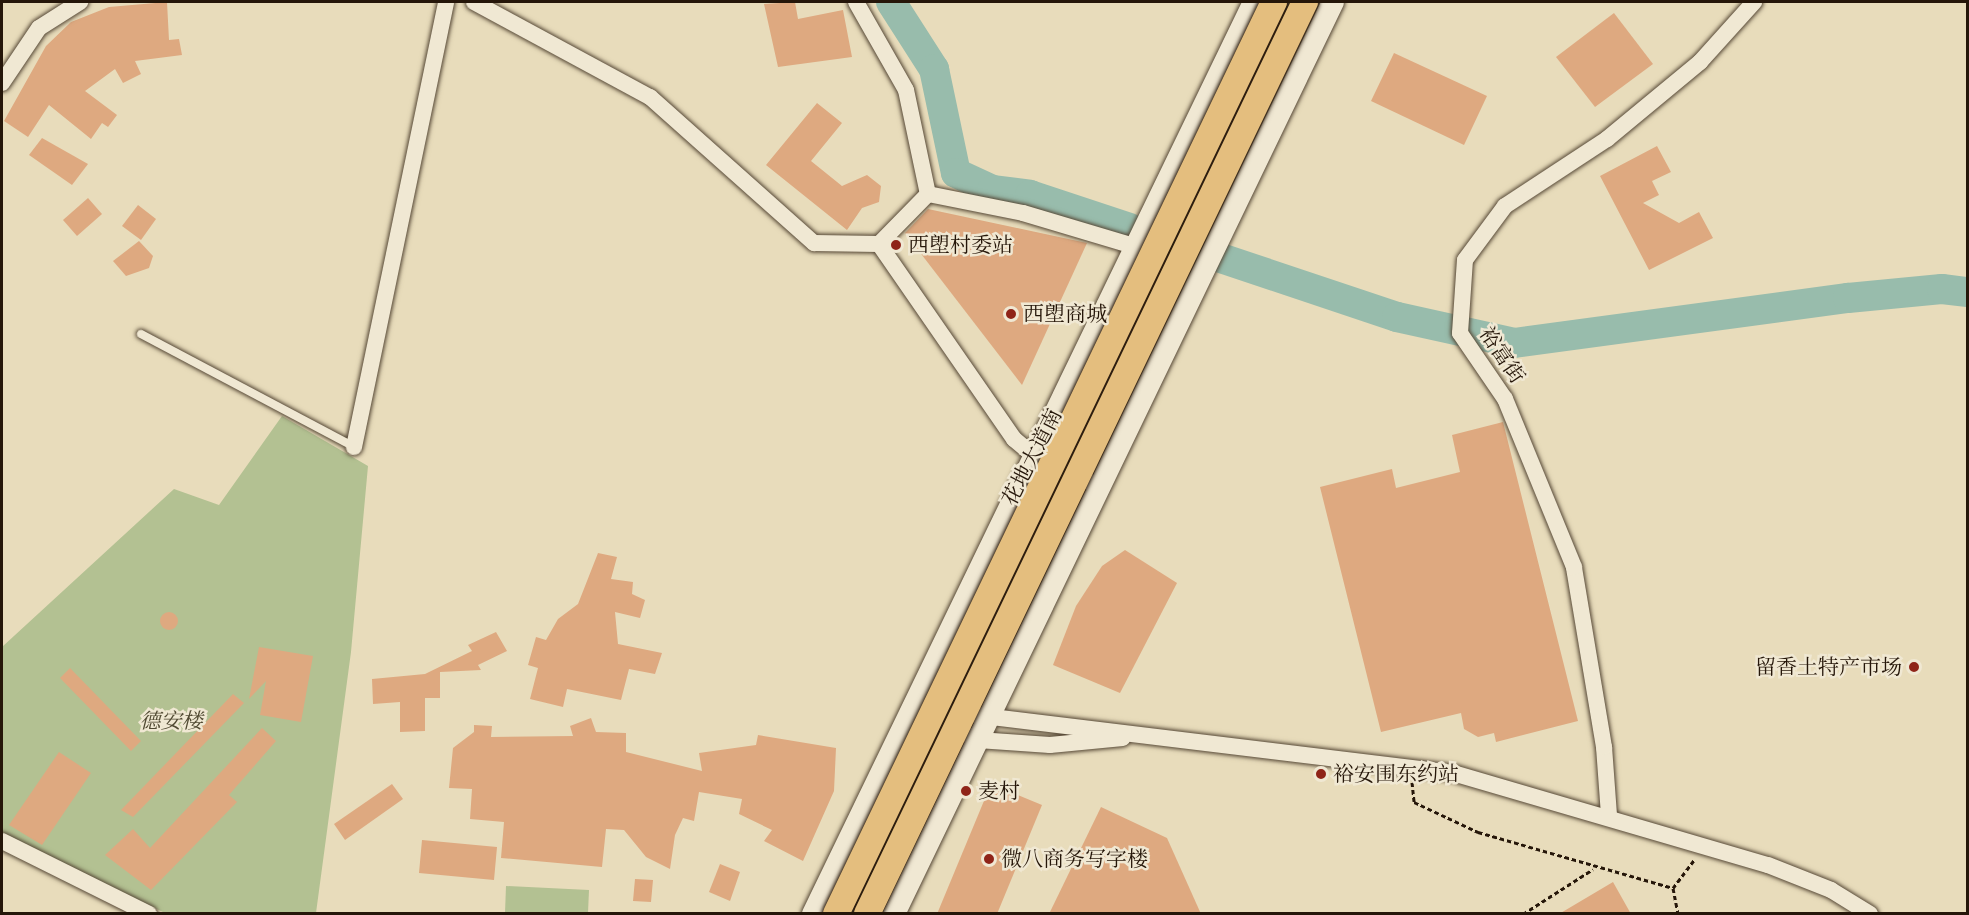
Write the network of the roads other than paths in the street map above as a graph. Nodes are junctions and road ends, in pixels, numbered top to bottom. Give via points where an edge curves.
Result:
1 (80, 2) edge
2 (446, 2) edge
3 (474, 2) edge
4 (856, 2) edge
5 (1254, 2) edge
6 (1274, 2) edge
7 (1305, 2) edge
8 (1333, 2) edge
9 (1754, 2) edge
10 (2, 83) edge
11 (928, 194) junction
12 (879, 244) junction
13 (1137, 247) junction
14 (141, 334) dead end
15 (354, 447) joint
16 (1033, 455) junction
17 (1100, 487) junction
18 (910, 707) junction
19 (991, 715) junction
20 (1127, 737) junction
21 (978, 740) junction
22 (1609, 815) junction
23 (2, 841) edge
24 (149, 914) edge
25 (813, 914) edge
26 (836, 914) edge
27 (867, 914) edge
28 (894, 914) edge
29 (1870, 914) edge

1 - 10 street via 39,27
2 - 15 street
3 - 12 street via 650,98 814,243
4 - 11 street via 906,90
5 - 13 main road, 花地大道南
6 - 26 main road, 花地大道南, bridge
7 - 27 main road, bridge
8 - 17 main road
9 - 22 street, 裕富街 via 1700,62 1607,139 1505,206 1464,260 1460,333 1505,399 1574,567 1604,747
11 - 12 street
11 - 13 street via 1023,213
12 - 16 street via 992,411
13 - 16 main road, 花地大道南
14 - 15 lane
16 - 17 street
16 - 18 main road, 花地大道南
17 - 19 main road
18 - 19 street
18 - 21 street
18 - 25 main road, 花地大道南
19 - 20 street via 1080,724
19 - 21 main road
20 - 21 street via 1061,745
20 - 22 street via 1410,766
21 - 28 main road
22 - 29 street via 1808,880
23 - 24 street

